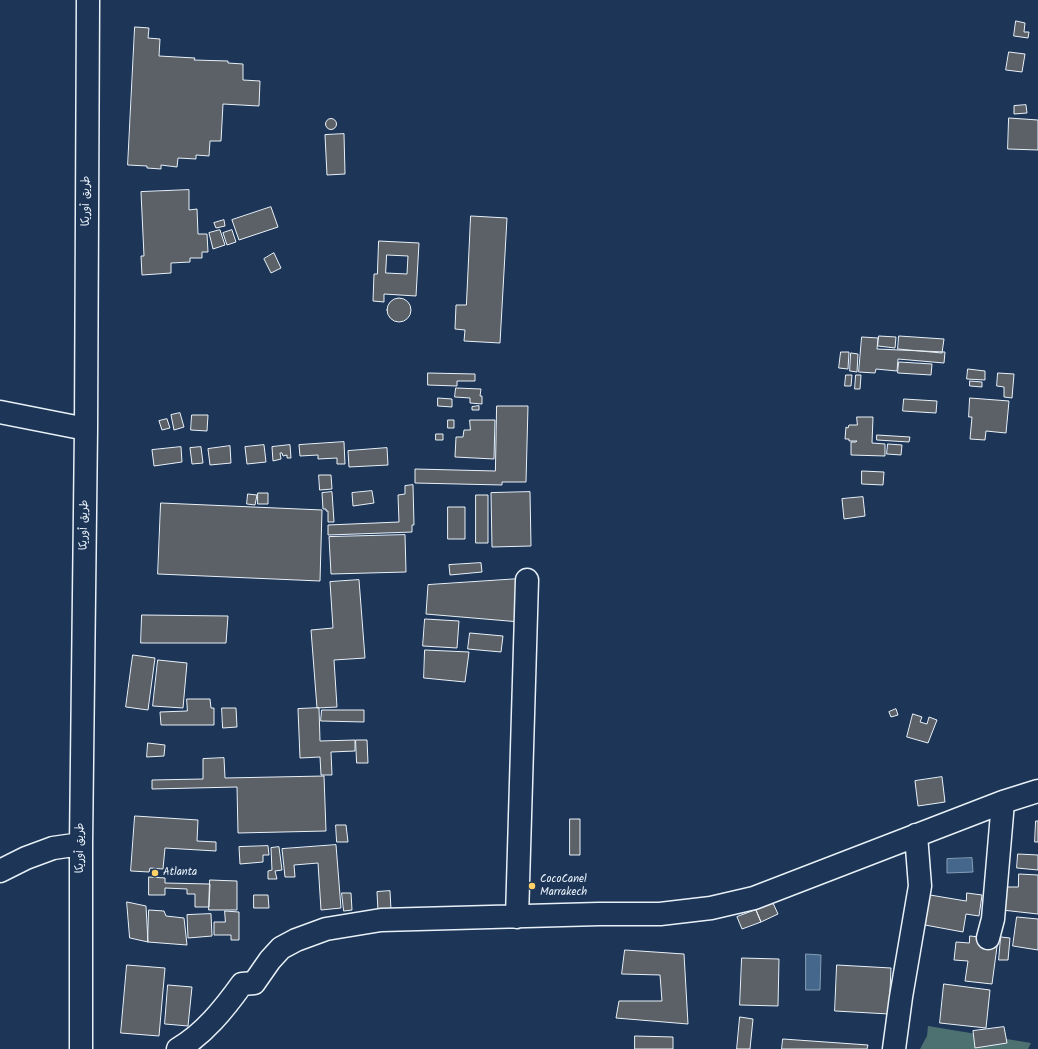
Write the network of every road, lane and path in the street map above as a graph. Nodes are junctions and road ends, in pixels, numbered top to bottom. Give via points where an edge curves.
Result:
1 (88, 0) edge
2 (0, 412) edge
3 (86, 429) junction
4 (527, 580) dead end
5 (1038, 791) edge
6 (1003, 802) junction
7 (916, 835) junction
8 (81, 844) junction
9 (0, 872) edge
10 (517, 917) junction
11 (988, 938) dead end
12 (81, 1049) edge
13 (178, 1049) edge
14 (894, 1049) edge

1 - 3 street, طريق أوريكا
2 - 3 street
3 - 8 street, طريق أوريكا
4 - 10 street
5 - 6 street
6 - 7 street
6 - 11 street via 994,919
7 - 10 street via 754,898 711,908 660,914
7 - 14 street via 920,886
8 - 9 street via 53,848 26,858
8 - 12 street, طريق أوريكا
10 - 13 street via 381,920 326,928 281,948 254,983 242,984 225,1007 201,1032

